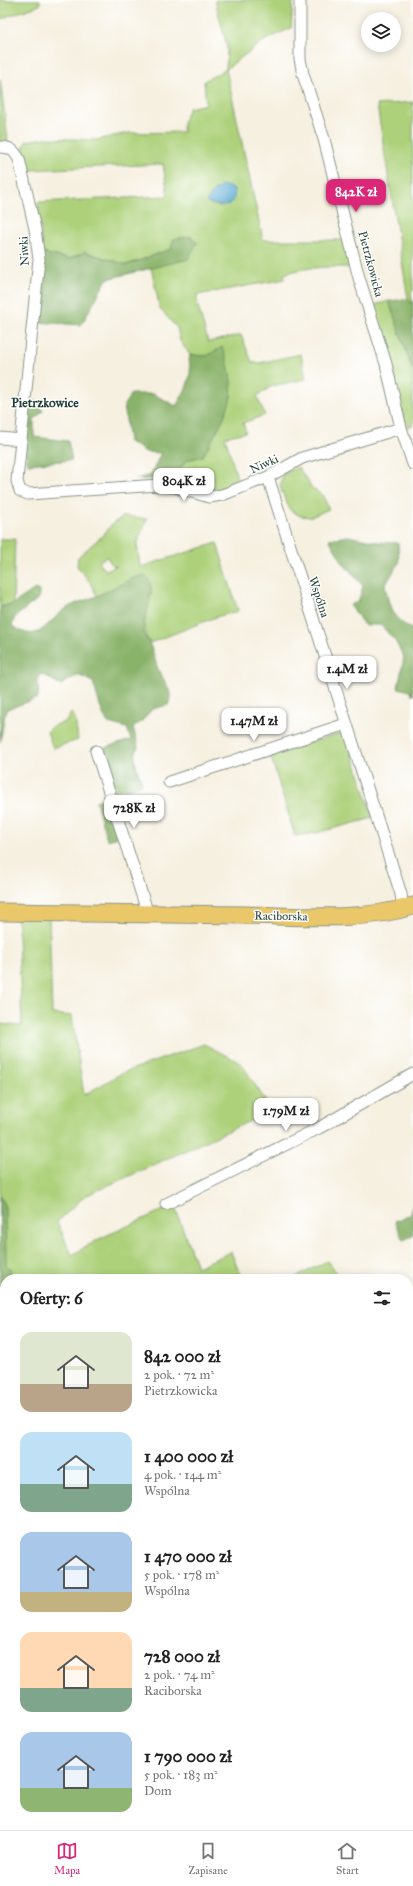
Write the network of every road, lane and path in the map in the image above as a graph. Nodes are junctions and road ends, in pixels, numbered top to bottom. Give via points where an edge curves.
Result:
1 (300, 0) edge
2 (0, 147) edge
3 (401, 428) junction
4 (0, 438) edge
5 (21, 440) junction
6 (413, 464) edge
7 (268, 478) junction
8 (346, 724) junction
9 (96, 751) dead end
10 (169, 782) dead end
11 (408, 908) edge
12 (0, 912) edge
13 (148, 914) junction
14 (413, 1074) edge
15 (166, 1204) dead end

1 - 3 street, Pietrzkowicka via 301,66 324,139
2 - 5 street, Niwki via 14,151 19,159 39,259
3 - 6 street, Pietrzkowicka
3 - 7 street, Niwki via 302,458
4 - 5 street
5 - 7 street, Niwki via 17,480 20,491 28,494 158,485 209,497 222,496
7 - 8 street, Wspólna
8 - 10 street
8 - 11 street, Wspólna via 401,894
9 - 13 street
11 - 13 main road, Raciborska via 361,915
12 - 13 main road, Raciborska
14 - 15 street via 319,1128

